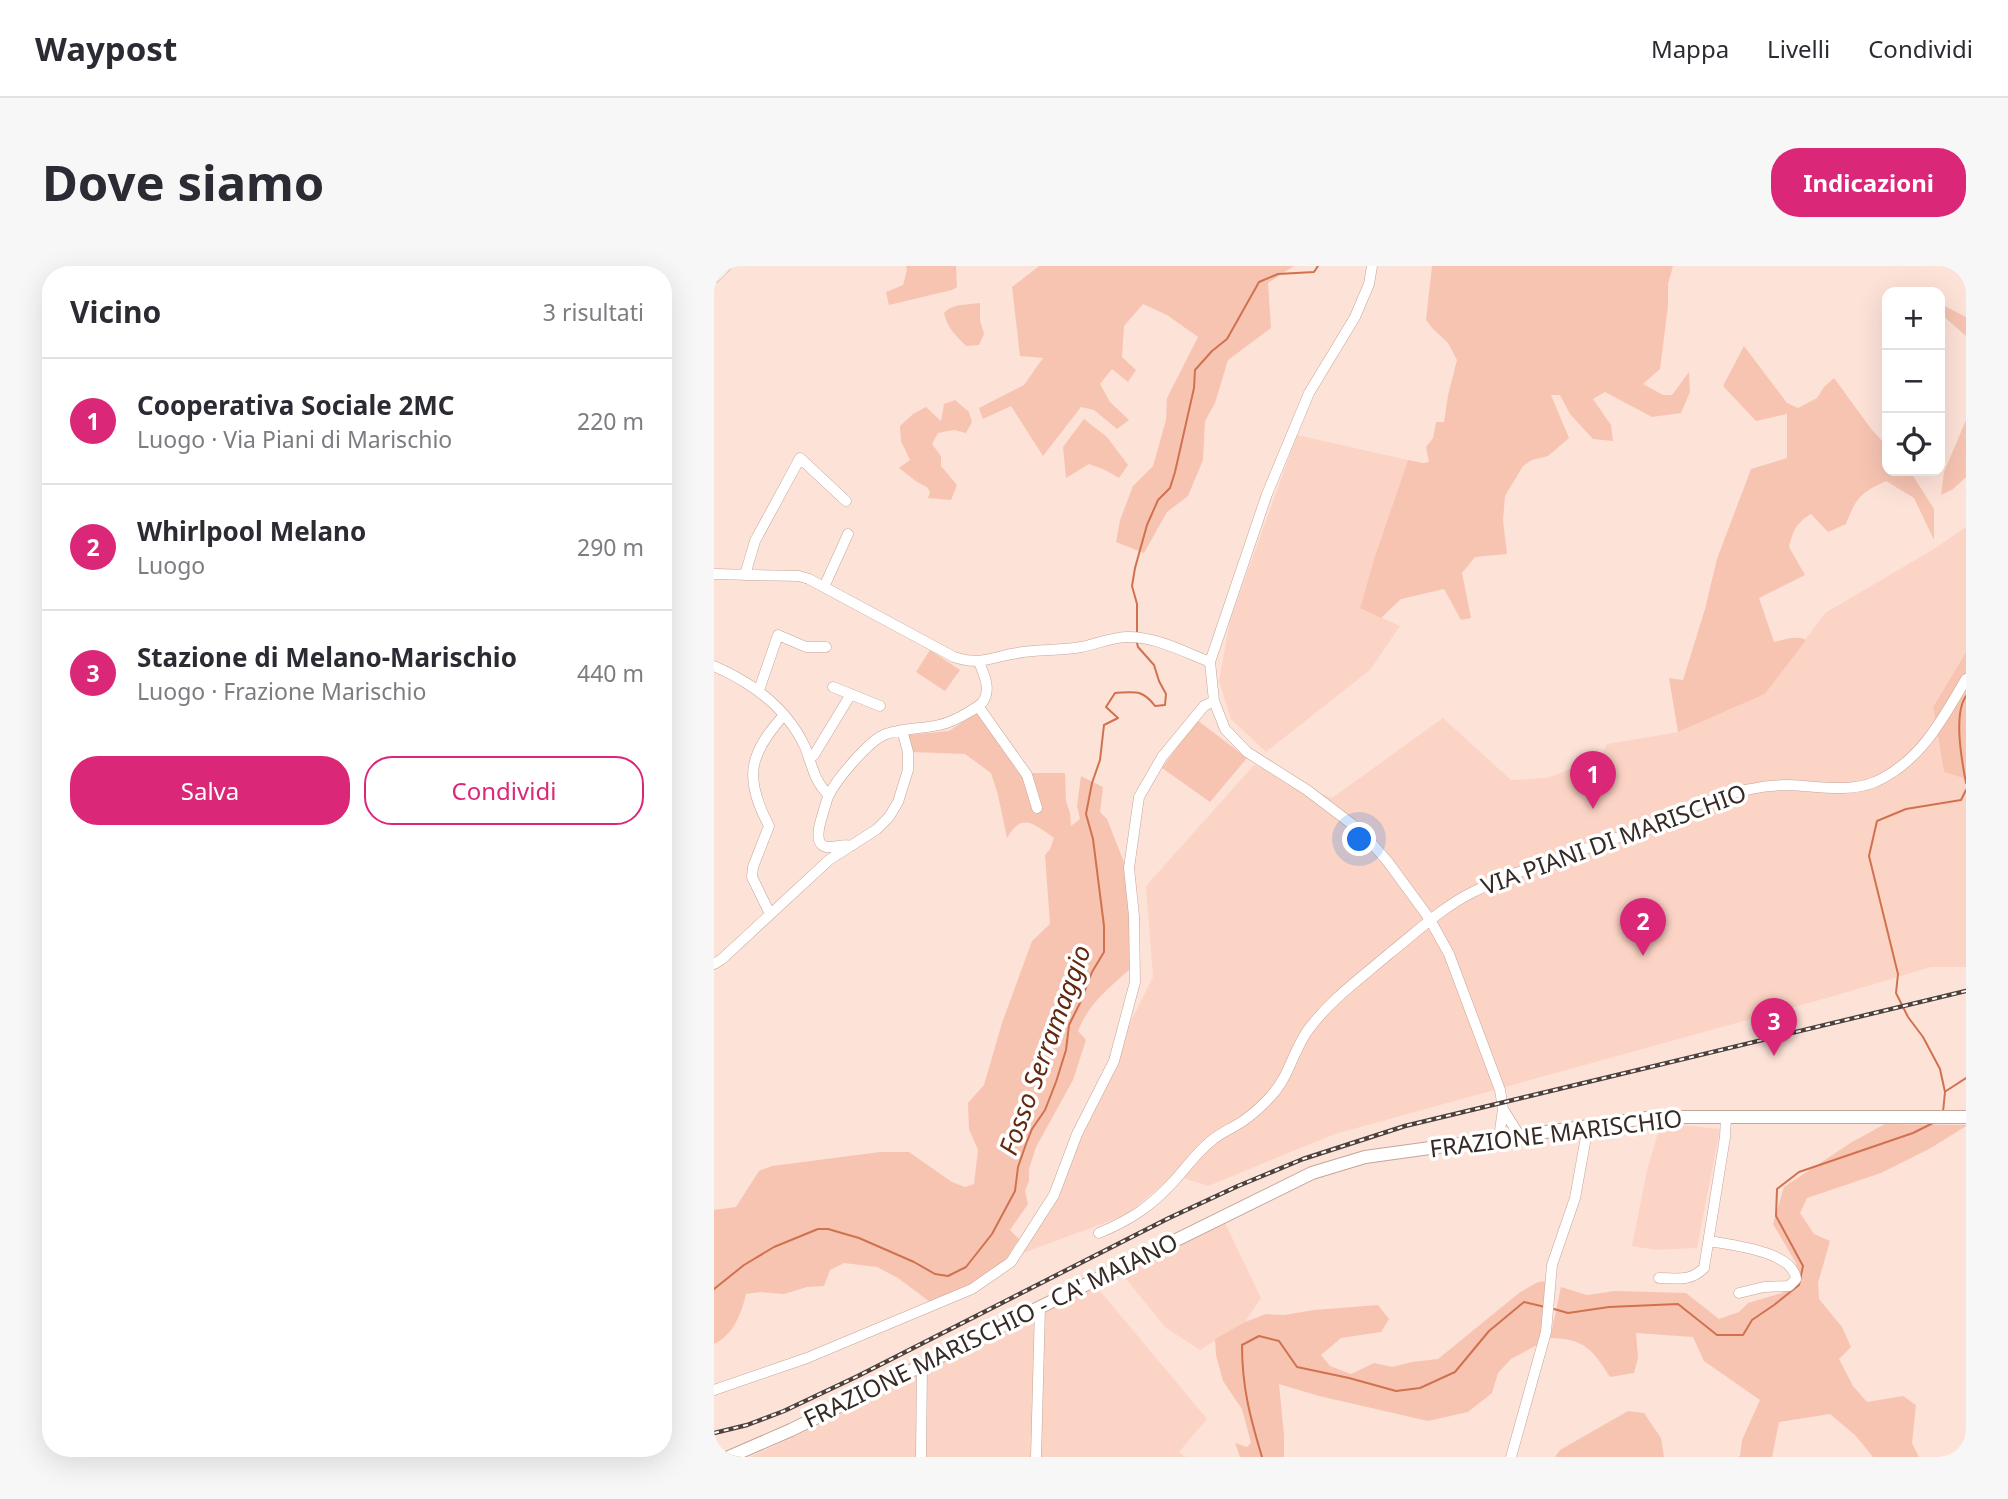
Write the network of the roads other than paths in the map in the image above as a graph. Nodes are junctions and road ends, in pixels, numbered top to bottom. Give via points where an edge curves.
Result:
1 (726, 266) edge
2 (1372, 266) edge
3 (714, 278) edge
4 (846, 500) dead end
5 (848, 534) dead end
6 (714, 574) edge
7 (745, 575) junction
8 (824, 587) junction
9 (826, 647) dead end
10 (979, 662) junction
11 (1210, 663) junction
12 (714, 666) edge
13 (1966, 679) edge
14 (834, 687) dead end
15 (759, 690) junction
16 (851, 694) junction
17 (1214, 701) junction
18 (880, 706) dead end
19 (978, 706) junction
20 (784, 715) junction
21 (902, 730) junction
22 (809, 759) junction
23 (829, 795) junction
24 (1037, 808) dead end
25 (851, 846) junction
26 (770, 914) junction
27 (1429, 918) junction
28 (714, 964) edge
29 (1503, 1109) junction
30 (1961, 1117) edge
31 (1726, 1118) junction
32 (1584, 1126) junction
33 (1519, 1135) junction
34 (1499, 1138) junction
35 (1251, 1203) joint
36 (1099, 1233) dead end
37 (1709, 1241) junction
38 (1659, 1278) dead end
39 (1739, 1293) dead end
40 (1040, 1307) junction
41 (922, 1365) junction
42 (714, 1390) edge
43 (729, 1457) edge
44 (921, 1457) edge
45 (1036, 1457) edge
46 (1511, 1457) edge

1 - 3 street
2 - 11 street via 1355,317 1309,393 1267,494
4 - 7 street via 800,458 755,541
5 - 8 street
6 - 7 street
7 - 8 street via 799,576
8 - 10 street via 954,657
9 - 15 street via 806,647 778,635
10 - 11 street via 1128,637 1162,643
10 - 19 street via 987,692
11 - 17 street
12 - 15 street
13 - 27 street, VIA PIANI DI MARISCHIO via 1913,757 1873,783 1853,788 1787,785 1731,793 1508,877
14 - 16 street
15 - 20 street
16 - 18 street
16 - 22 street
17 - 27 street via 1225,729 1247,752 1362,831
17 - 42 street via 1204,706 1162,757 1139,797 1129,867 1135,982 1114,1061 1077,1134 1054,1195 1012,1262 972,1289 807,1358
19 - 21 street via 952,722
19 - 24 street via 1027,775
20 - 22 street
20 - 26 street via 761,743 753,784 769,826 752,877
21 - 23 street via 879,737
21 - 25 street via 908,770 898,802 877,829
22 - 23 street via 817,781
23 - 25 street via 821,817 820,843
25 - 26 street
26 - 28 street
27 - 29 street via 1449,954
27 - 36 street, VIA PIANI DI MARISCHIO via 1323,1010 1272,1095 1245,1120 1211,1141 1143,1211
29 - 33 street
29 - 34 street
30 - 31 main road, FRAZIONE MARISCHIO
31 - 32 main road, FRAZIONE MARISCHIO via 1654,1117
31 - 37 street
32 - 33 main road, FRAZIONE MARISCHIO
32 - 46 street via 1575,1198 1552,1265 1548,1322
33 - 34 main road, FRAZIONE MARISCHIO
34 - 35 main road, FRAZIONE MARISCHIO via 1337,1164
35 - 40 main road, FRAZIONE MARISCHIO - CA' MAIANO
37 - 38 street via 1704,1268 1697,1275
37 - 39 street via 1767,1254 1796,1273 1789,1286
40 - 41 main road, FRAZIONE MARISCHIO - CA' MAIANO
40 - 45 street
41 - 43 main road, FRAZIONE MARISCHIO - CA' MAIANO
41 - 44 street

